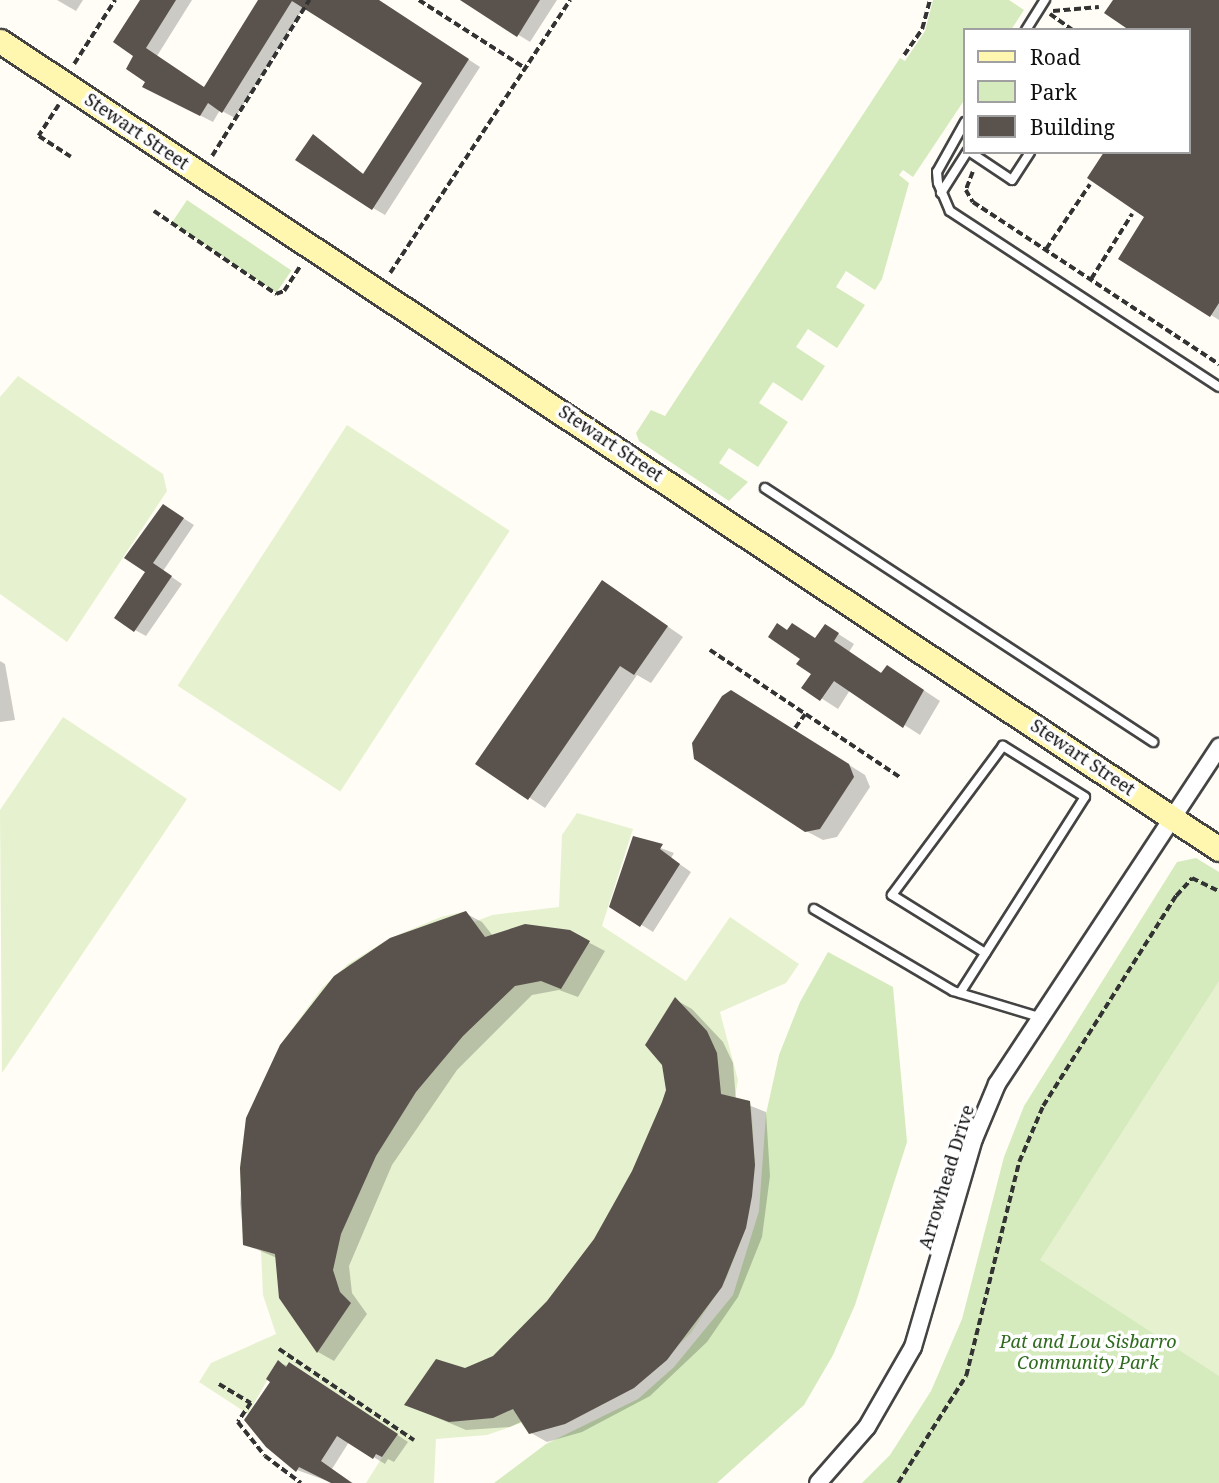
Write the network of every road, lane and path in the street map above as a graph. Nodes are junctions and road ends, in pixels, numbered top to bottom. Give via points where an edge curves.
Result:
1 (115, 0) edge
2 (309, 0) edge
3 (419, 0) edge
4 (570, 0) edge
5 (930, 0) edge
6 (1043, 4) edge
7 (1099, 7) dead end
8 (1027, 28) edge
9 (0, 41) edge
10 (904, 55) dead end
11 (525, 68) junction
12 (73, 75) junction
13 (964, 124) edge
14 (968, 154) edge
15 (1029, 154) edge
16 (212, 156) dead end
17 (983, 156) edge
18 (71, 157) dead end
19 (973, 172) dead end
20 (1090, 184) dead end
21 (941, 193) junction
22 (154, 211) dead end
23 (1132, 214) dead end
24 (1045, 250) junction
25 (308, 268) dead end
26 (390, 273) dead end
27 (1091, 279) junction
28 (1219, 364) edge
29 (1219, 387) edge
30 (765, 488) dead end
31 (710, 650) dead end
32 (805, 714) junction
33 (795, 728) dead end
34 (1153, 742) dead end
35 (1219, 747) edge
36 (901, 777) dead end
37 (1172, 817) junction
38 (1219, 849) edge
39 (1219, 891) edge
40 (814, 909) dead end
41 (985, 953) junction
42 (960, 993) junction
43 (1039, 1017) junction
44 (279, 1349) dead end
45 (219, 1384) dead end
46 (414, 1440) dead end
47 (301, 1483) edge
48 (818, 1483) edge
49 (898, 1483) edge

1 - 12 path
2 - 16 path
3 - 11 path
4 - 11 path
5 - 10 path via 922,29
6 - 7 path via 1065,12
6 - 8 lane
9 - 12 street, Stewart Street
11 - 26 path
12 - 18 path via 39,136
12 - 37 street, Stewart Street
13 - 21 lane via 941,161
14 - 21 lane
15 - 17 lane via 1012,180
19 - 24 path via 966,190 973,202
20 - 24 path
21 - 29 lane via 950,211
22 - 25 path via 276,294 284,291 301,264
23 - 27 path
24 - 27 path
27 - 28 path
30 - 34 lane
31 - 32 path
32 - 33 path
32 - 36 path
35 - 37 street, Arrowhead Drive
37 - 38 street, Stewart Street
37 - 43 street, Arrowhead Drive
39 - 49 path via 1192,878 1176,896 1043,1106 1019,1162 966,1376
40 - 42 lane
41 - 41 lane via 1085,797 1003,746 892,895
41 - 42 lane
42 - 43 lane
43 - 48 street, Arrowhead Drive via 984,1112 933,1292 902,1371 867,1427
44 - 46 path
45 - 47 path via 251,1403 239,1422 265,1456

